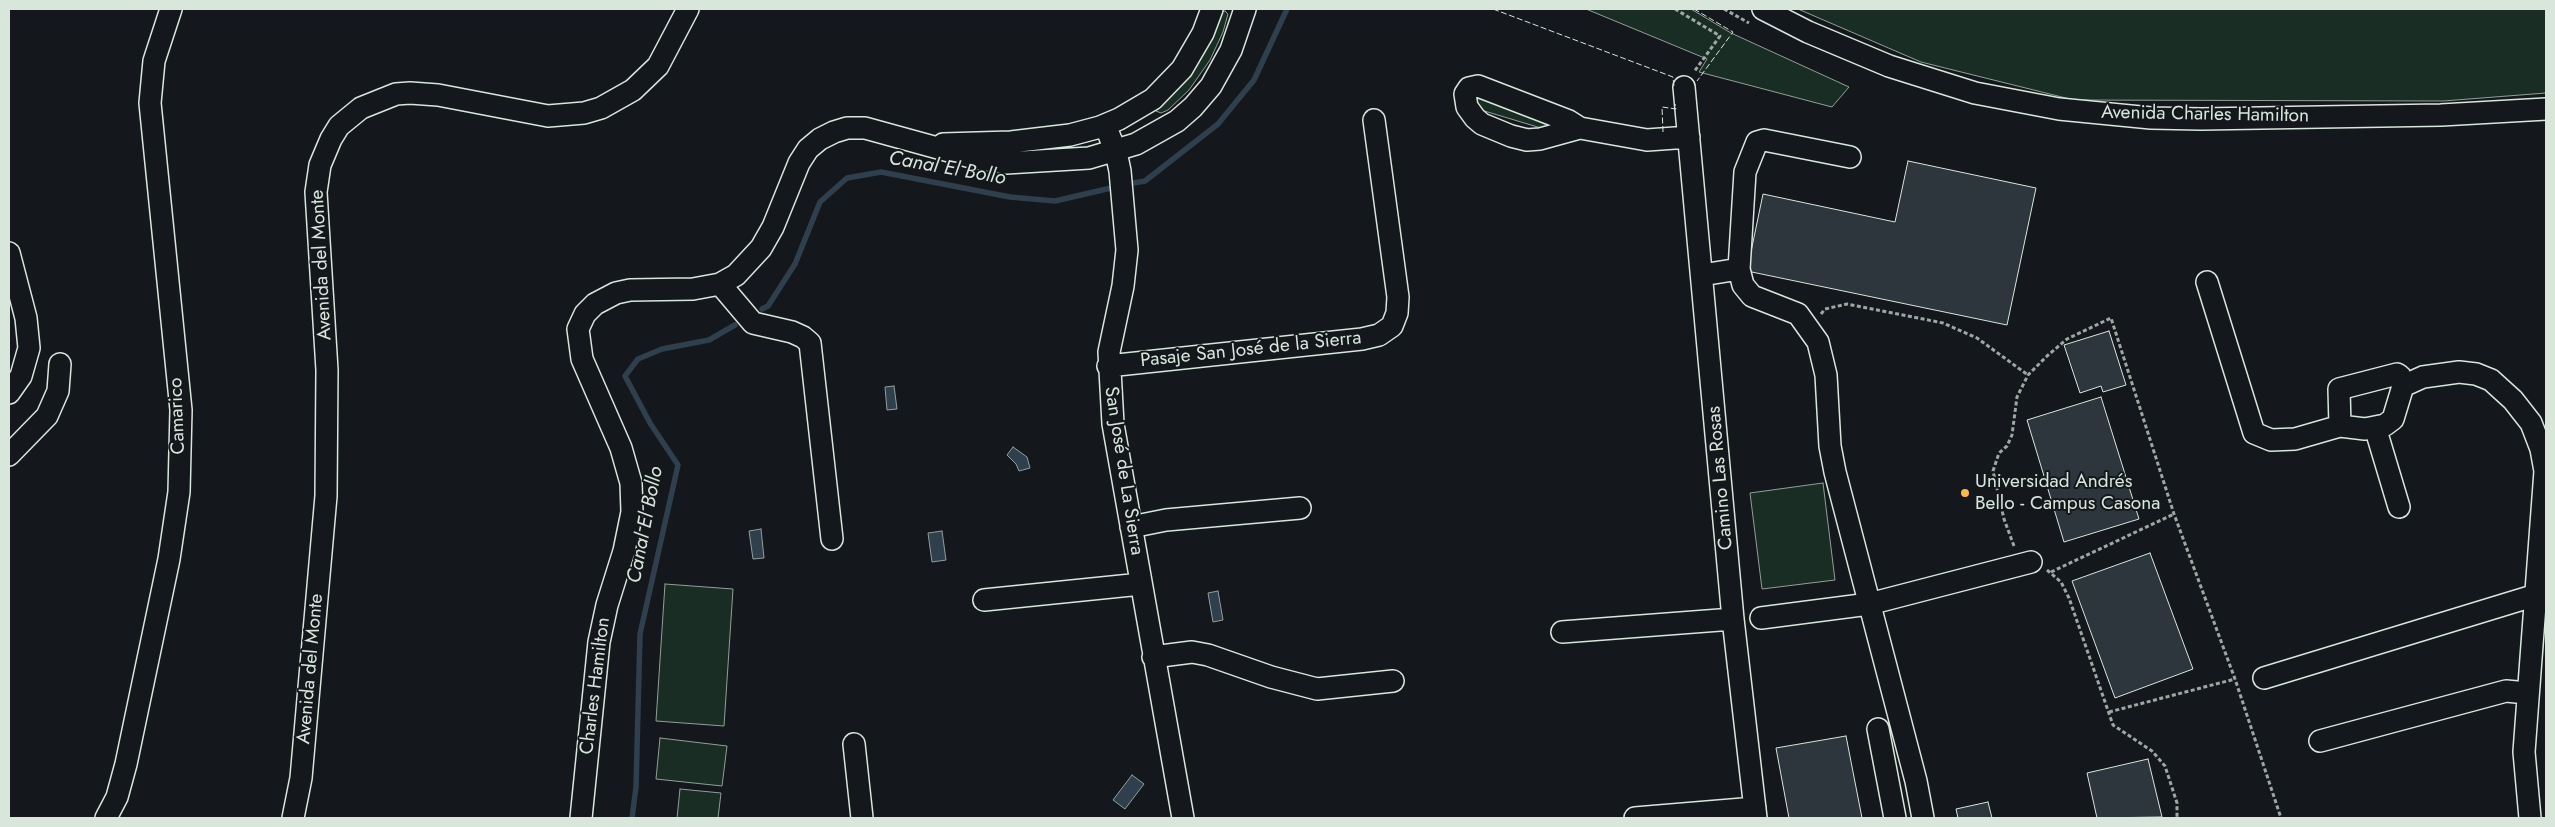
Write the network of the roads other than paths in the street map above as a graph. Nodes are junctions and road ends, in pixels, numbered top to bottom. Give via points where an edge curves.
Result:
1 (171, 9) edge
2 (688, 9) edge
3 (1212, 9) edge
4 (1245, 9) edge
5 (1763, 9) edge
6 (1684, 87) road end
7 (2546, 109) edge
8 (1374, 120) dead end
9 (1105, 125) junction
10 (1580, 128) dead end
11 (1689, 137) junction
12 (928, 145) junction
13 (1116, 152) junction
14 (1850, 156) dead end
15 (9, 253) edge
16 (1739, 269) junction
17 (1702, 275) junction
18 (2207, 282) dead end
19 (720, 284) junction
20 (60, 364) dead end
21 (1108, 366) junction
22 (2403, 386) junction
23 (9, 393) edge
24 (2340, 426) junction
25 (2375, 427) junction
26 (9, 455) edge
27 (2399, 507) dead end
28 (1300, 508) dead end
29 (1131, 527) junction
30 (832, 539) dead end
31 (2031, 562) road end
32 (1141, 584) junction
33 (2536, 595) junction
34 (984, 600) dead end
35 (1869, 604) junction
36 (1761, 618) dead end
37 (1733, 619) junction
38 (1562, 632) dead end
39 (1153, 657) junction
40 (2264, 678) dead end
41 (1393, 681) dead end
42 (2528, 693) junction
43 (1878, 729) dead end
44 (2320, 741) dead end
45 (854, 744) dead end
46 (1756, 813) edge
47 (106, 818) edge
48 (293, 818) edge
49 (581, 818) edge
50 (862, 818) edge
51 (1183, 818) edge
52 (1635, 818) edge
53 (1895, 818) edge
54 (1923, 818) edge
55 (2530, 818) edge

1 - 47 street, Camarico via 154,60 150,102 180,410 179,492 170,560 126,764 117,797
2 - 48 street, Avenida del Monte via 658,66 633,90 601,108 548,116 431,94 396,94 361,108 340,126 331,139 320,165 316,192 328,370 326,496 301,778
3 - 9 street, Charles Hamilton via 1194,51 1168,85 1136,110
4 - 13 street, Charles Hamilton via 1221,70 1193,107 1156,134
5 - 7 street, Avenida Charles Hamilton via 1848,50 1932,81 1975,93 2068,110 2201,119 2441,115
6 - 11 street, Camino Las Rosas
8 - 21 street, Pasaje San José de la Sierra via 1398,297 1392,326 1379,335 1362,340
9 - 12 street, Charles Hamilton via 1045,138
9 - 13 street, San José de La Sierra
10 - 11 street via 1648,140
11 - 17 street, Camino Las Rosas
12 - 13 street, Charles Hamilton via 1006,163 1089,158
12 - 19 street, Charles Hamilton via 865,128 848,128 820,139 799,163 761,248 736,275
13 - 21 street, San José de La Sierra via 1126,250 1123,286
14 - 16 street via 1764,140 1756,142 1745,172
15 - 23 street via 29,333 26,362
16 - 17 street
16 - 35 street via 1743,285 1752,296 1798,314 1818,342 1826,375 1833,464
17 - 37 street, Camino Las Rosas
18 - 24 street via 2254,433 2271,440 2295,440
19 - 30 street via 753,323 792,332 810,343
19 - 49 street, Charles Hamilton via 693,289 616,293 595,304 585,314 578,329 582,359 621,448 630,483 632,512 599,642
20 - 26 street via 54,405 39,426
21 - 29 street, San José de La Sierra via 1113,424
22 - 24 street via 2397,374 2340,389
22 - 25 street via 2393,418 2385,425
22 - 33 street via 2423,377 2460,372 2476,374 2491,380 2514,400 2531,423 2545,471
24 - 25 street
25 - 27 street
28 - 29 street via 1166,520
29 - 32 street, San José de La Sierra
31 - 35 street
32 - 34 street
32 - 39 street, San José de La Sierra
33 - 40 street
33 - 42 street
35 - 36 street
35 - 54 street
37 - 38 street
37 - 46 street, Camino Las Rosas
39 - 41 street via 1192,652 1208,654 1271,677 1317,689
39 - 51 street, San José de La Sierra
42 - 44 street via 2506,691
42 - 55 street via 2524,752
43 - 53 street
45 - 50 street
46 - 52 street

